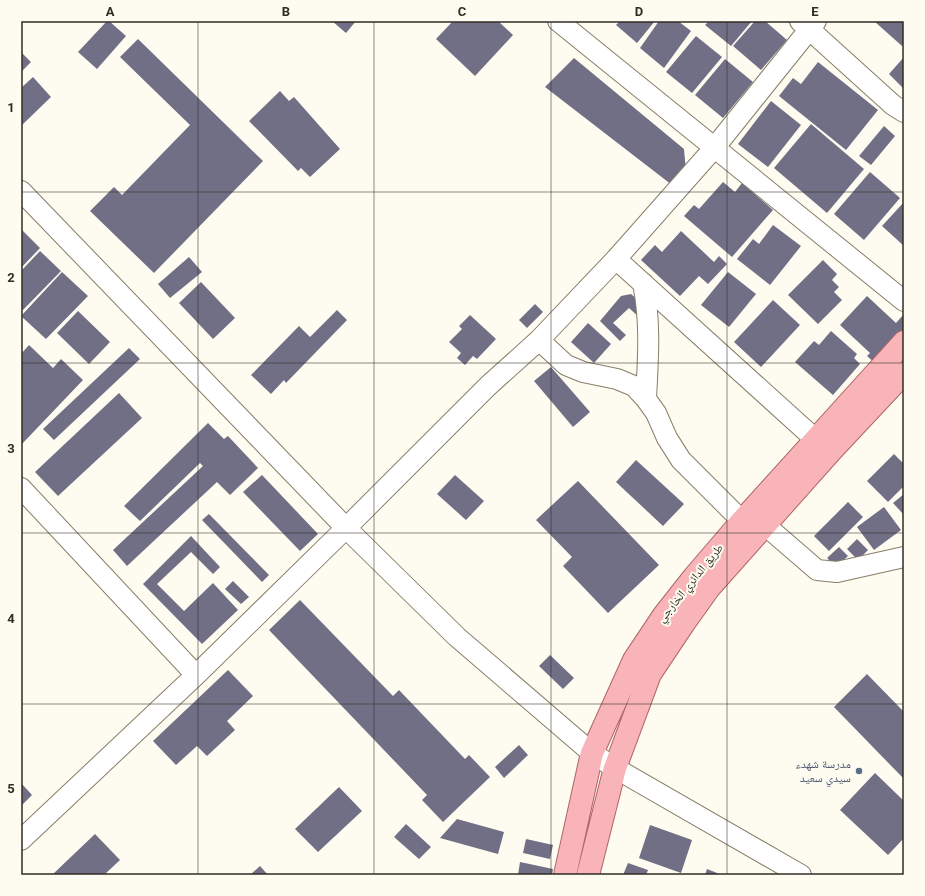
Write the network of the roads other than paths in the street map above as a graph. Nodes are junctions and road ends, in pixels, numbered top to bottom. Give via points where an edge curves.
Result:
1 (558, 21) edge
2 (809, 24) edge
3 (904, 112) edge
4 (714, 147) junction
5 (21, 191) edge
6 (616, 259) junction
7 (643, 283) junction
8 (904, 301) edge
9 (539, 340) junction
10 (904, 342) edge
11 (904, 373) edge
12 (646, 399) junction
13 (815, 439) junction
14 (21, 488) edge
15 (742, 521) junction
16 (765, 525) junction
17 (346, 528) junction
18 (904, 557) edge
19 (196, 675) junction
20 (592, 753) junction
21 (615, 768) junction
22 (21, 840) edge
23 (564, 875) edge
24 (588, 875) edge
25 (801, 875) edge

1 - 4 street
2 - 3 street via 893,105
2 - 4 street
4 - 6 street
4 - 8 street
5 - 17 street
6 - 7 street
6 - 9 street
7 - 12 street via 648,306 649,337
7 - 13 street
9 - 12 street via 566,365 634,386
9 - 17 street via 488,386
10 - 13 main road, طريق الدائري الخارجي
11 - 16 main road, طريق الدائري الخارجي
12 - 15 street via 681,460
13 - 15 main road, طريق الدائري الخارجي
14 - 19 street
15 - 20 main road, طريق الدائري الخارجي via 664,615 634,660
16 - 18 street via 817,570 837,572
16 - 21 main road, طريق الدائري الخارجي via 709,588 650,674
17 - 19 street
17 - 20 street via 457,637
19 - 22 street
20 - 21 street
20 - 23 main road, طريق الدائري الخارجي
21 - 24 main road, طريق الدائري الخارجي
21 - 25 street

